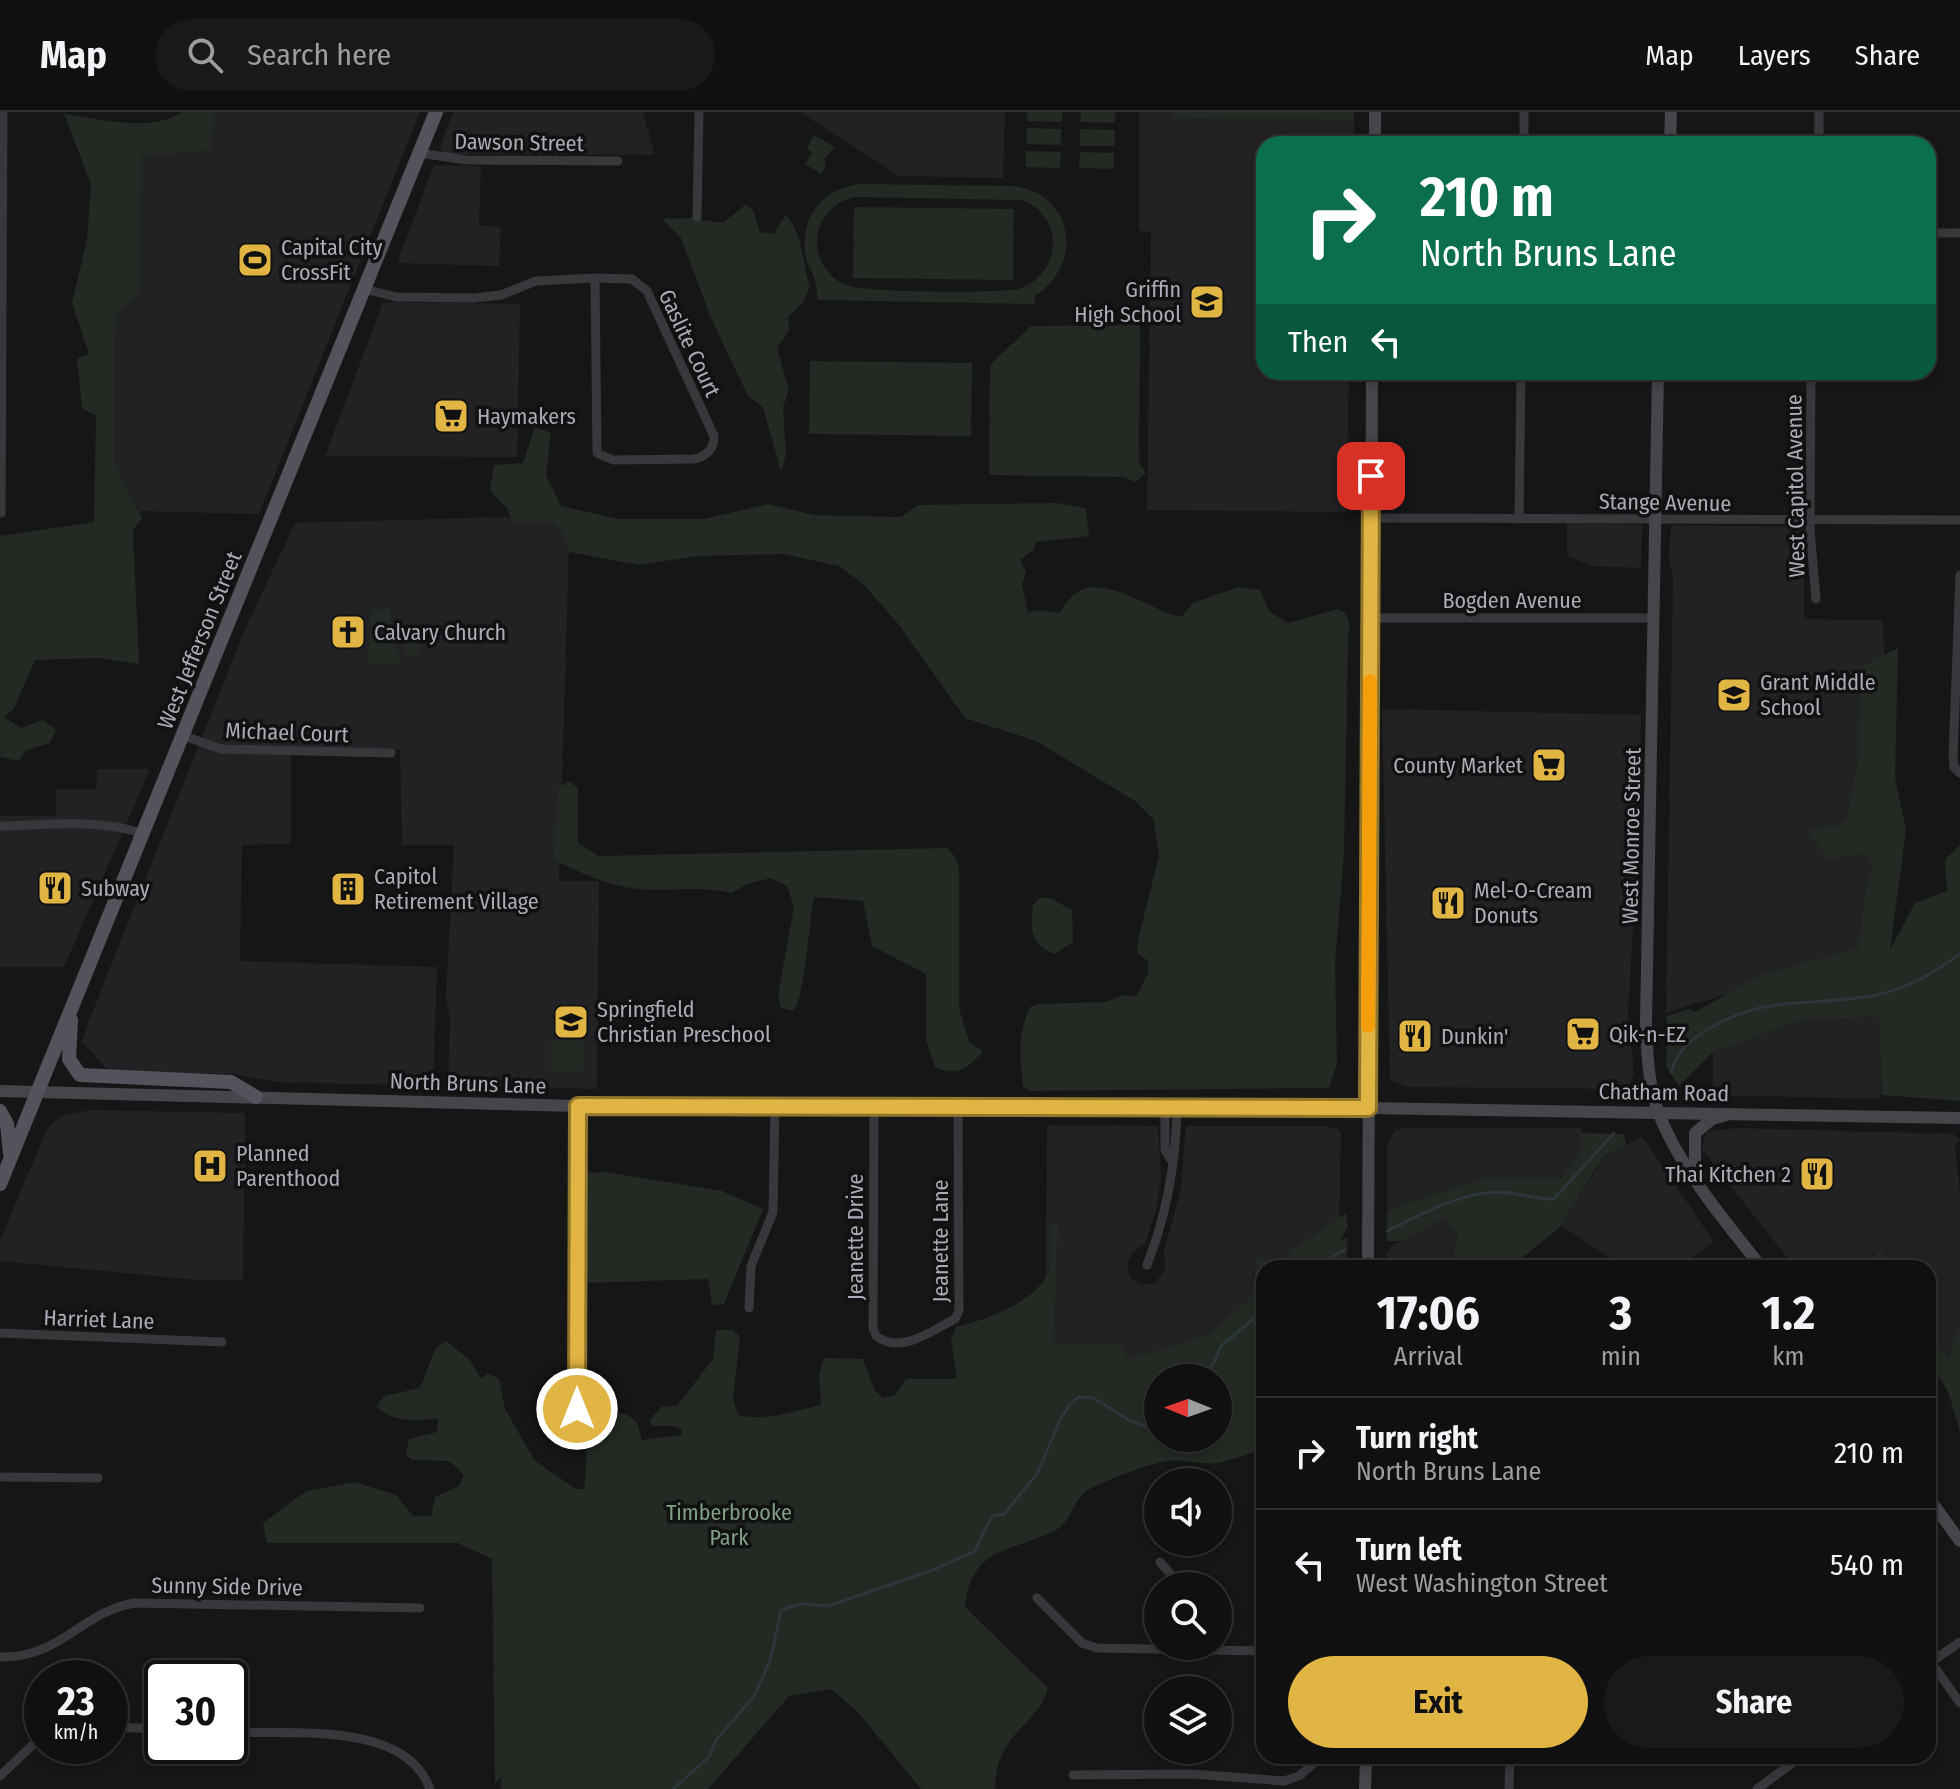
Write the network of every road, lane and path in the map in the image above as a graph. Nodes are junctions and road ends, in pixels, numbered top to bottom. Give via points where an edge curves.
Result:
1 (3, 112) edge
2 (436, 112) edge
3 (699, 112) edge
4 (1375, 112) edge
5 (1524, 112) edge
6 (1671, 112) edge
7 (1819, 112) edge
8 (1375, 136) edge
9 (1524, 136) edge
10 (1670, 136) edge
11 (1819, 136) edge
12 (419, 153) junction
13 (618, 161) dead end
14 (697, 217) dead end
15 (1936, 233) edge
16 (1960, 233) edge
17 (595, 278) junction
18 (365, 289) junction
19 (1372, 380) edge
20 (1521, 380) edge
21 (1658, 380) edge
22 (1811, 380) edge
23 (1, 471) edge
24 (1, 513) edge
25 (1370, 518) junction
26 (1519, 519) junction
27 (1656, 520) junction
28 (1960, 520) edge
29 (1810, 521) junction
30 (1960, 575) edge
31 (1816, 599) dead end
32 (1370, 618) junction
33 (1654, 618) junction
34 (184, 736) junction
35 (391, 753) dead end
36 (1960, 773) edge
37 (0, 826) edge
38 (143, 834) junction
39 (72, 1007) junction
40 (0, 1091) edge
41 (37, 1091) junction
42 (256, 1097) junction
43 (578, 1106) junction
44 (775, 1107) junction
45 (874, 1107) junction
46 (958, 1108) junction
47 (1171, 1108) junction
48 (1368, 1108) junction
49 (0, 1111) edge
50 (1658, 1111) junction
51 (1740, 1112) junction
52 (1960, 1118) edge
53 (11, 1158) junction
54 (1695, 1178) junction
55 (0, 1184) edge
56 (1368, 1260) edge
57 (1756, 1260) edge
58 (1147, 1265) dead end
59 (749, 1308) dead end
60 (0, 1333) edge
61 (222, 1342) dead end
62 (905, 1344) joint
63 (577, 1409) dead end
64 (0, 1477) edge
65 (98, 1478) dead end
66 (1936, 1508) edge
67 (1960, 1541) edge
68 (1160, 1562) dead end
69 (1169, 1572) edge
70 (1037, 1598) dead end
71 (420, 1608) dead end
72 (1960, 1642) edge
73 (1144, 1649) edge
74 (1232, 1650) edge
75 (1256, 1651) edge
76 (0, 1657) edge
77 (1936, 1657) edge
78 (1936, 1671) edge
79 (1960, 1703) edge
80 (248, 1733) edge
81 (24, 1753) edge
82 (1313, 1764) edge
83 (1366, 1764) edge
84 (1510, 1764) edge
85 (1791, 1764) edge
86 (1073, 1775) dead end
87 (0, 1776) edge
88 (430, 1789) edge
89 (1365, 1789) edge
90 (1509, 1789) edge
91 (1757, 1789) edge

1 - 23 street
2 - 12 main road, West Jefferson Street
3 - 14 street
4 - 8 main road
5 - 9 street
6 - 10 main road
7 - 11 street
12 - 13 street, Dawson Street via 467,160
12 - 18 main road, West Jefferson Street
15 - 16 street
17 - 17 street, Gaslite Court via 632,279 647,291 714,436 706,455 613,460 597,453
17 - 18 street via 536,281 490,297 396,297
18 - 34 main road, West Jefferson Street
19 - 25 main road
20 - 26 street
21 - 27 main road, West Monroe Street
22 - 29 street, West Capitol Avenue
23 - 24 street
25 - 26 street, Stange Avenue
25 - 32 main road
26 - 27 street, Stange Avenue
27 - 29 street, Stange Avenue
27 - 33 main road, West Monroe Street
28 - 29 street, Stange Avenue
29 - 31 street, West Capitol Avenue
30 - 36 street via 1953,756
32 - 33 street, Bogden Avenue
32 - 48 main road
33 - 50 main road, West Monroe Street via 1646,1027
34 - 35 street, Michael Court via 244,751
34 - 38 main road, West Jefferson Street
37 - 38 street via 72,825
38 - 39 main road, West Jefferson Street
39 - 41 main road, West Jefferson Street
39 - 42 main road via 69,1059 80,1075 231,1082
40 - 41 main road, North Bruns Lane
41 - 42 main road, North Bruns Lane
41 - 53 main road, West Jefferson Street
42 - 43 main road, North Bruns Lane
43 - 44 main road, North Bruns Lane
43 - 63 street
44 - 45 main road, North Bruns Lane
44 - 59 street via 773,1212 751,1266
45 - 46 main road, North Bruns Lane
45 - 62 street, Jeanette Drive via 873,1328 882,1341
46 - 47 main road, North Bruns Lane
46 - 62 street, Jeanette Lane via 959,1311 955,1319
47 - 48 main road, North Bruns Lane
47 - 58 street via 1177,1150 1166,1210
48 - 50 main road, Chatham Road
48 - 56 main road
49 - 53 main road
50 - 51 main road, Chatham Road
50 - 54 main road, West Monroe Street
51 - 52 main road, Chatham Road
51 - 54 main road via 1697,1129
53 - 55 main road, West Jefferson Street
54 - 57 main road, West Monroe Street
60 - 61 street, Harriet Lane
64 - 65 street
66 - 67 main road
68 - 69 street
70 - 73 street via 1082,1643
71 - 76 street, Sunny Side Drive via 134,1603 109,1611 43,1652
72 - 77 street
74 - 75 street
78 - 79 street
80 - 88 street via 372,1739 408,1756
81 - 87 street
82 - 86 street via 1284,1781 1192,1774
83 - 89 main road
84 - 90 street
85 - 91 street

